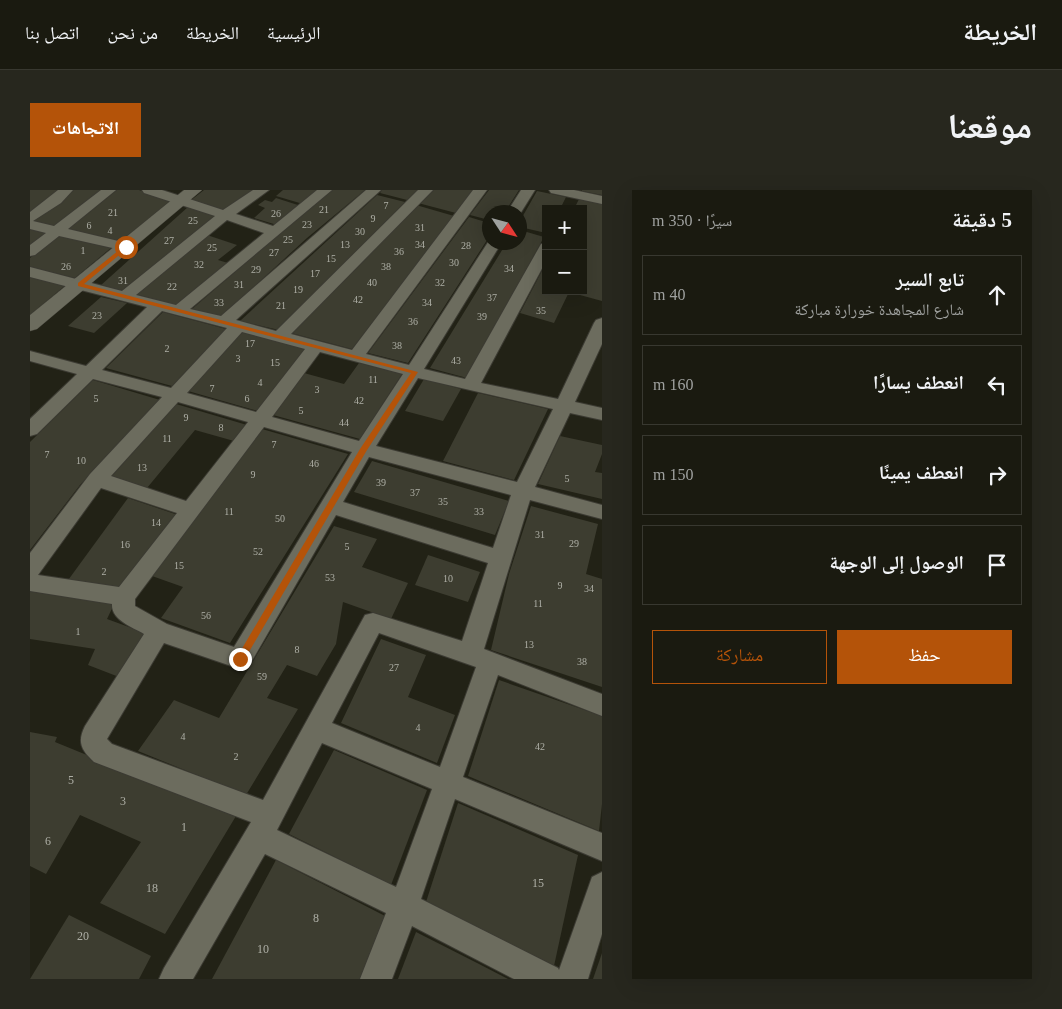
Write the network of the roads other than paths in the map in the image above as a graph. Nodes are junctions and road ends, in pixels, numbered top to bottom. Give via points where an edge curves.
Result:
1 (66, 190) edge
2 (109, 190) edge
3 (149, 190) edge
4 (262, 190) edge
5 (325, 190) edge
6 (374, 190) edge
7 (426, 190) edge
8 (480, 190) edge
9 (528, 190) edge
10 (556, 190) edge
11 (575, 192) edge
12 (188, 196) edge
13 (602, 200) edge
14 (518, 205) edge
15 (569, 205) edge
16 (225, 215) junction
17 (30, 218) edge
18 (30, 225) edge
19 (58, 230) junction
20 (274, 231) junction
21 (126, 247) junction
22 (490, 250) edge
23 (544, 250) edge
24 (30, 252) edge
25 (30, 272) edge
26 (80, 284) junction
27 (124, 297) junction
28 (158, 306) junction
29 (179, 310) junction
30 (602, 323) edge
31 (231, 324) junction
32 (30, 325) edge
33 (279, 337) junction
34 (316, 346) junction
35 (596, 352) edge
36 (30, 356) edge
37 (356, 356) junction
38 (415, 372) junction
39 (89, 373) junction
40 (470, 386) junction
41 (175, 395) junction
42 (563, 407) junction
43 (602, 414) edge
44 (260, 419) junction
45 (30, 430) edge
46 (364, 449) junction
47 (97, 479) junction
48 (522, 492) junction
49 (332, 506) junction
50 (191, 510) junction
51 (602, 512) edge
52 (500, 558) junction
53 (30, 569) edge
54 (30, 582) edge
55 (124, 597) junction
56 (159, 631) junction
57 (480, 659) junction
58 (602, 705) edge
59 (317, 729) junction
60 (448, 782) junction
61 (264, 826) junction
62 (602, 847) edge
63 (602, 887) edge
64 (404, 906) junction
65 (175, 979) edge
66 (376, 979) edge
67 (548, 979) edge
68 (572, 979) edge

1 - 17 street
2 - 19 street
3 - 12 street
4 - 16 street
5 - 20 street
6 - 31 street
7 - 33 street
8 - 37 street
9 - 14 street
10 - 11 street
11 - 13 street
11 - 15 street
12 - 16 street
12 - 21 street
16 - 20 street
16 - 27 street
18 - 19 street
19 - 21 street
19 - 24 street
20 - 29 street
21 - 26 street
22 - 38 street
23 - 40 street
25 - 26 street
26 - 27 street
26 - 32 street
27 - 28 street
28 - 29 street
28 - 39 street
29 - 31 street
30 - 35 street
31 - 33 street
31 - 41 street
33 - 34 street
34 - 37 street
34 - 44 street
35 - 42 street
36 - 39 street
37 - 38 street
38 - 40 street
38 - 46 street
39 - 41 street
39 - 45 street
40 - 42 street
41 - 44 street
41 - 47 street
42 - 43 street
42 - 48 street
44 - 46 street
44 - 50 street
46 - 48 street
46 - 49 street
47 - 50 street
47 - 53 street
48 - 51 street
48 - 52 street
49 - 52 street
49 - 56 street via 240,659
50 - 55 street
52 - 57 street
54 - 55 street
55 - 56 street via 123,610
56 - 61 street via 94,734 93,744 103,753
57 - 58 street
57 - 59 street via 373,622
57 - 60 street
59 - 60 street
59 - 61 street
60 - 62 street
60 - 64 street
61 - 64 street
61 - 65 street
63 - 68 street
64 - 66 street
64 - 67 street

